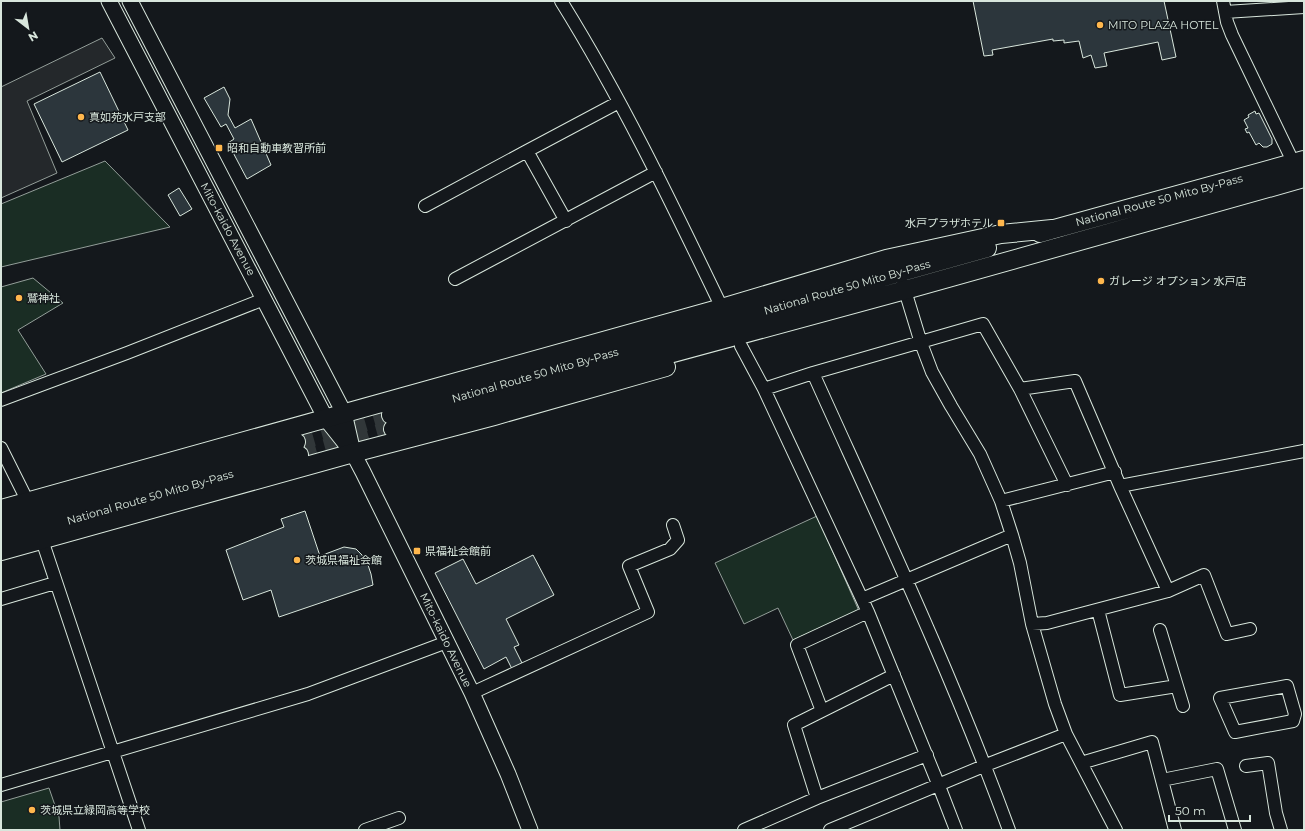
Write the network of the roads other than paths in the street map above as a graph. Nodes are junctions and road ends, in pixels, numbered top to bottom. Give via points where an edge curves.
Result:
1 (109, 1) edge
2 (130, 1) edge
3 (561, 1) edge
4 (1224, 6) edge
5 (1304, 6) edge
6 (619, 102) junction
7 (527, 151) junction
8 (656, 172) junction
9 (1301, 173) edge
10 (425, 206) dead end
11 (566, 221) junction
12 (1052, 229) junction
13 (886, 259) junction
14 (900, 273) junction
15 (455, 279) dead end
16 (905, 290) junction
17 (264, 299) junction
18 (722, 308) junction
19 (921, 343) junction
20 (741, 346) junction
21 (813, 373) junction
22 (764, 389) junction
23 (1020, 390) junction
24 (1, 400) edge
25 (344, 414) junction
26 (326, 418) junction
27 (1, 448) edge
28 (1304, 451) edge
29 (354, 453) junction
30 (1114, 472) junction
31 (1067, 485) junction
32 (1120, 486) junction
33 (1001, 501) junction
34 (28, 502) junction
35 (1, 510) edge
36 (1, 523) edge
37 (673, 525) dead end
38 (1012, 535) junction
39 (1, 538) edge
40 (42, 540) junction
41 (1, 551) edge
42 (907, 580) junction
43 (55, 582) junction
44 (1168, 591) junction
45 (1, 599) edge
46 (862, 600) junction
47 (1098, 610) junction
48 (868, 612) junction
49 (1032, 624) junction
50 (1250, 629) dead end
51 (1160, 630) dead end
52 (448, 642) junction
53 (894, 675) junction
54 (1177, 686) junction
55 (472, 693) junction
56 (1183, 706) dead end
57 (822, 711) junction
58 (1299, 713) edge
59 (1066, 734) junction
60 (112, 751) junction
61 (927, 755) junction
62 (1081, 763) junction
63 (986, 765) junction
64 (1246, 766) dead end
65 (1162, 780) junction
66 (1, 785) edge
67 (939, 786) junction
68 (817, 798) junction
69 (398, 818) dead end
70 (766, 826) edge
71 (139, 830) edge
72 (365, 830) edge
73 (530, 830) edge
74 (744, 830) edge
75 (830, 830) edge
76 (956, 830) edge
77 (1009, 830) edge
78 (1116, 830) edge
79 (1175, 830) edge
80 (1234, 830) edge
81 (1281, 830) edge

1 - 17 main road, Mito-kaido Avenue
2 - 25 main road, Mito-kaido Avenue
3 - 6 street
4 - 5 street
4 - 9 street via 1232,35
6 - 7 street
6 - 8 street
7 - 10 street
7 - 11 street
8 - 11 street
8 - 18 street
9 - 12 highway, National Route 50 Mito By-Pass
9 - 16 highway, National Route 50 Mito By-Pass
11 - 15 street
12 - 13 highway via 1001,234
12 - 14 highway, National Route 50 Mito By-Pass
13 - 14 street
13 - 18 highway
14 - 16 street
14 - 16 highway, National Route 50 Mito By-Pass via 392,422
16 - 19 street
16 - 20 highway via 883,306
17 - 24 street
17 - 26 main road, Mito-kaido Avenue
18 - 25 highway
19 - 21 street
19 - 23 street via 983,324
19 - 33 street via 938,383 980,454
20 - 22 street
20 - 29 highway
21 - 22 street
21 - 42 street
22 - 46 street
23 - 30 street via 1075,381
23 - 31 street
25 - 26 highway
25 - 29 main road, Mito-kaido Avenue
26 - 29 main road, Mito-kaido Avenue
26 - 34 highway
27 - 34 street
28 - 32 street
29 - 40 highway
29 - 52 main road, Mito-kaido Avenue
30 - 31 street
30 - 32 street
31 - 33 street
32 - 44 street
33 - 38 street
34 - 35 highway
36 - 39 highway, National Route 50 Mito By-Pass via 297,449
37 - 55 street via 678,540 670,549 629,566 648,612
38 - 42 street
38 - 49 street
40 - 41 highway
40 - 43 street
42 - 46 street
42 - 63 street
43 - 45 street
43 - 60 street
44 - 47 street
44 - 50 street via 1204,575 1227,634
46 - 48 street
47 - 49 street via 1047,623
47 - 54 street via 1120,695
48 - 53 street
48 - 57 street via 797,645
49 - 59 street via 1054,704
51 - 54 street
52 - 55 main road, Mito-kaido Avenue
52 - 60 street via 308,694
53 - 57 street
53 - 61 street
54 - 56 street
55 - 73 main road, Mito-kaido Avenue
57 - 68 street via 794,725
58 - 58 street via 1287,686 1220,698 1235,732 1293,720
59 - 62 street
59 - 63 street
60 - 66 street
60 - 71 street
61 - 67 street
61 - 68 street
62 - 65 street via 1152,742
62 - 78 street
63 - 67 street
63 - 77 street
64 - 81 street via 1268,763
65 - 79 street
65 - 80 street via 1217,769
67 - 75 street
67 - 76 street
68 - 70 street
69 - 72 street
70 - 74 street

